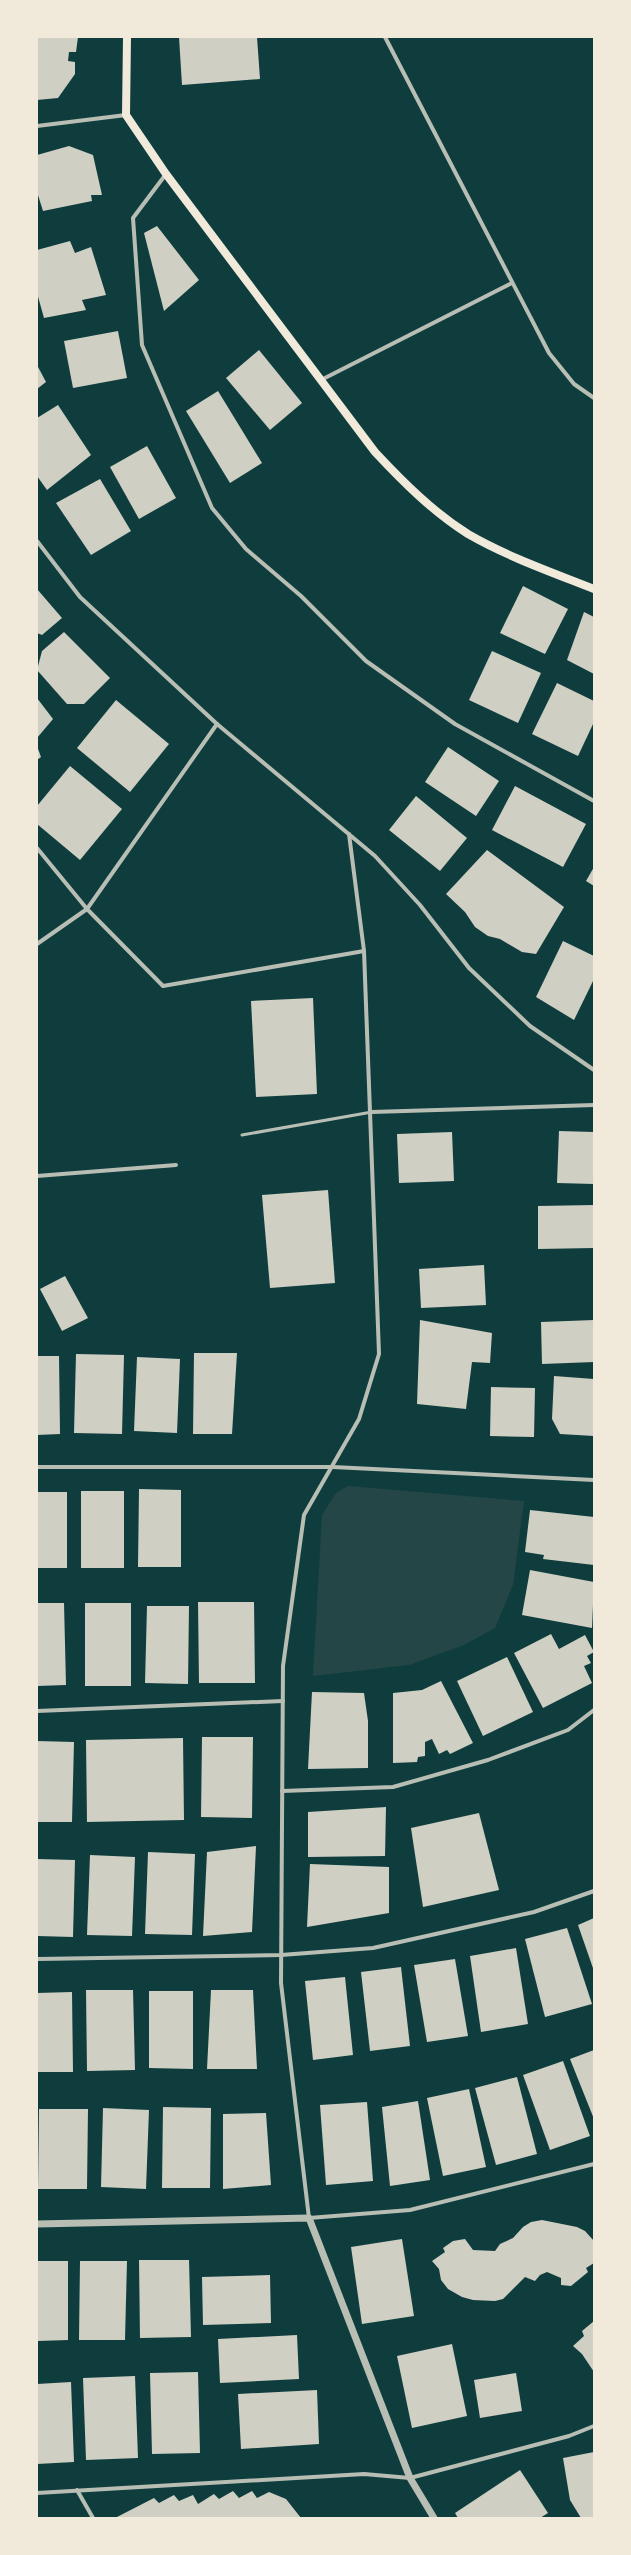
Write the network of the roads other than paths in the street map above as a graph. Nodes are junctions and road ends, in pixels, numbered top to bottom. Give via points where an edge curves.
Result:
1 (127, 37) edge
2 (385, 37) edge
3 (126, 115) junction
4 (37, 126) edge
5 (166, 174) junction
6 (512, 283) junction
7 (321, 380) junction
8 (594, 398) edge
9 (37, 541) edge
10 (594, 589) edge
11 (217, 724) junction
12 (594, 801) edge
13 (349, 834) junction
14 (37, 848) edge
15 (87, 909) junction
16 (37, 944) edge
17 (364, 951) junction
18 (594, 1070) edge
19 (594, 1104) edge
20 (372, 1112) junction
21 (242, 1135) dead end
22 (176, 1165) dead end
23 (37, 1176) edge
24 (37, 1467) edge
25 (333, 1467) junction
26 (594, 1480) edge
27 (283, 1701) junction
28 (594, 1710) edge
29 (37, 1711) edge
30 (282, 1791) junction
31 (594, 1891) edge
32 (281, 1955) junction
33 (37, 1959) edge
34 (594, 2164) edge
35 (309, 2218) junction
36 (37, 2224) edge
37 (594, 2426) edge
38 (410, 2478) junction
39 (77, 2490) junction
40 (37, 2493) edge
41 (93, 2518) edge
42 (434, 2518) edge

1 - 3 main road
2 - 6 street
3 - 4 street
3 - 5 main road
5 - 7 main road
5 - 12 street via 133,218 142,346 212,508 246,549 301,596 366,661 455,724
6 - 7 street
6 - 8 street via 559,368 574,384
7 - 10 main road via 375,452 420,497 468,533 515,559
9 - 11 street via 80,597
11 - 13 street
11 - 15 street
13 - 17 street
13 - 18 street via 375,856 420,905 469,968 530,1026
14 - 15 street
15 - 16 street
15 - 17 street via 164,986
17 - 20 street
19 - 20 street
20 - 21 lane
20 - 25 street via 379,1354 359,1419
22 - 23 street
24 - 25 street
25 - 26 street
25 - 27 street via 304,1515 283,1666
27 - 29 street
27 - 30 street
28 - 30 street via 568,1730 488,1760 393,1787
30 - 32 street
31 - 32 street via 534,1912 381,1946
32 - 33 street
32 - 35 street via 281,1982
34 - 35 street via 410,2210
35 - 36 street
35 - 38 street
37 - 38 street via 569,2436
38 - 39 street via 364,2474
38 - 42 street
39 - 40 street
39 - 41 street

